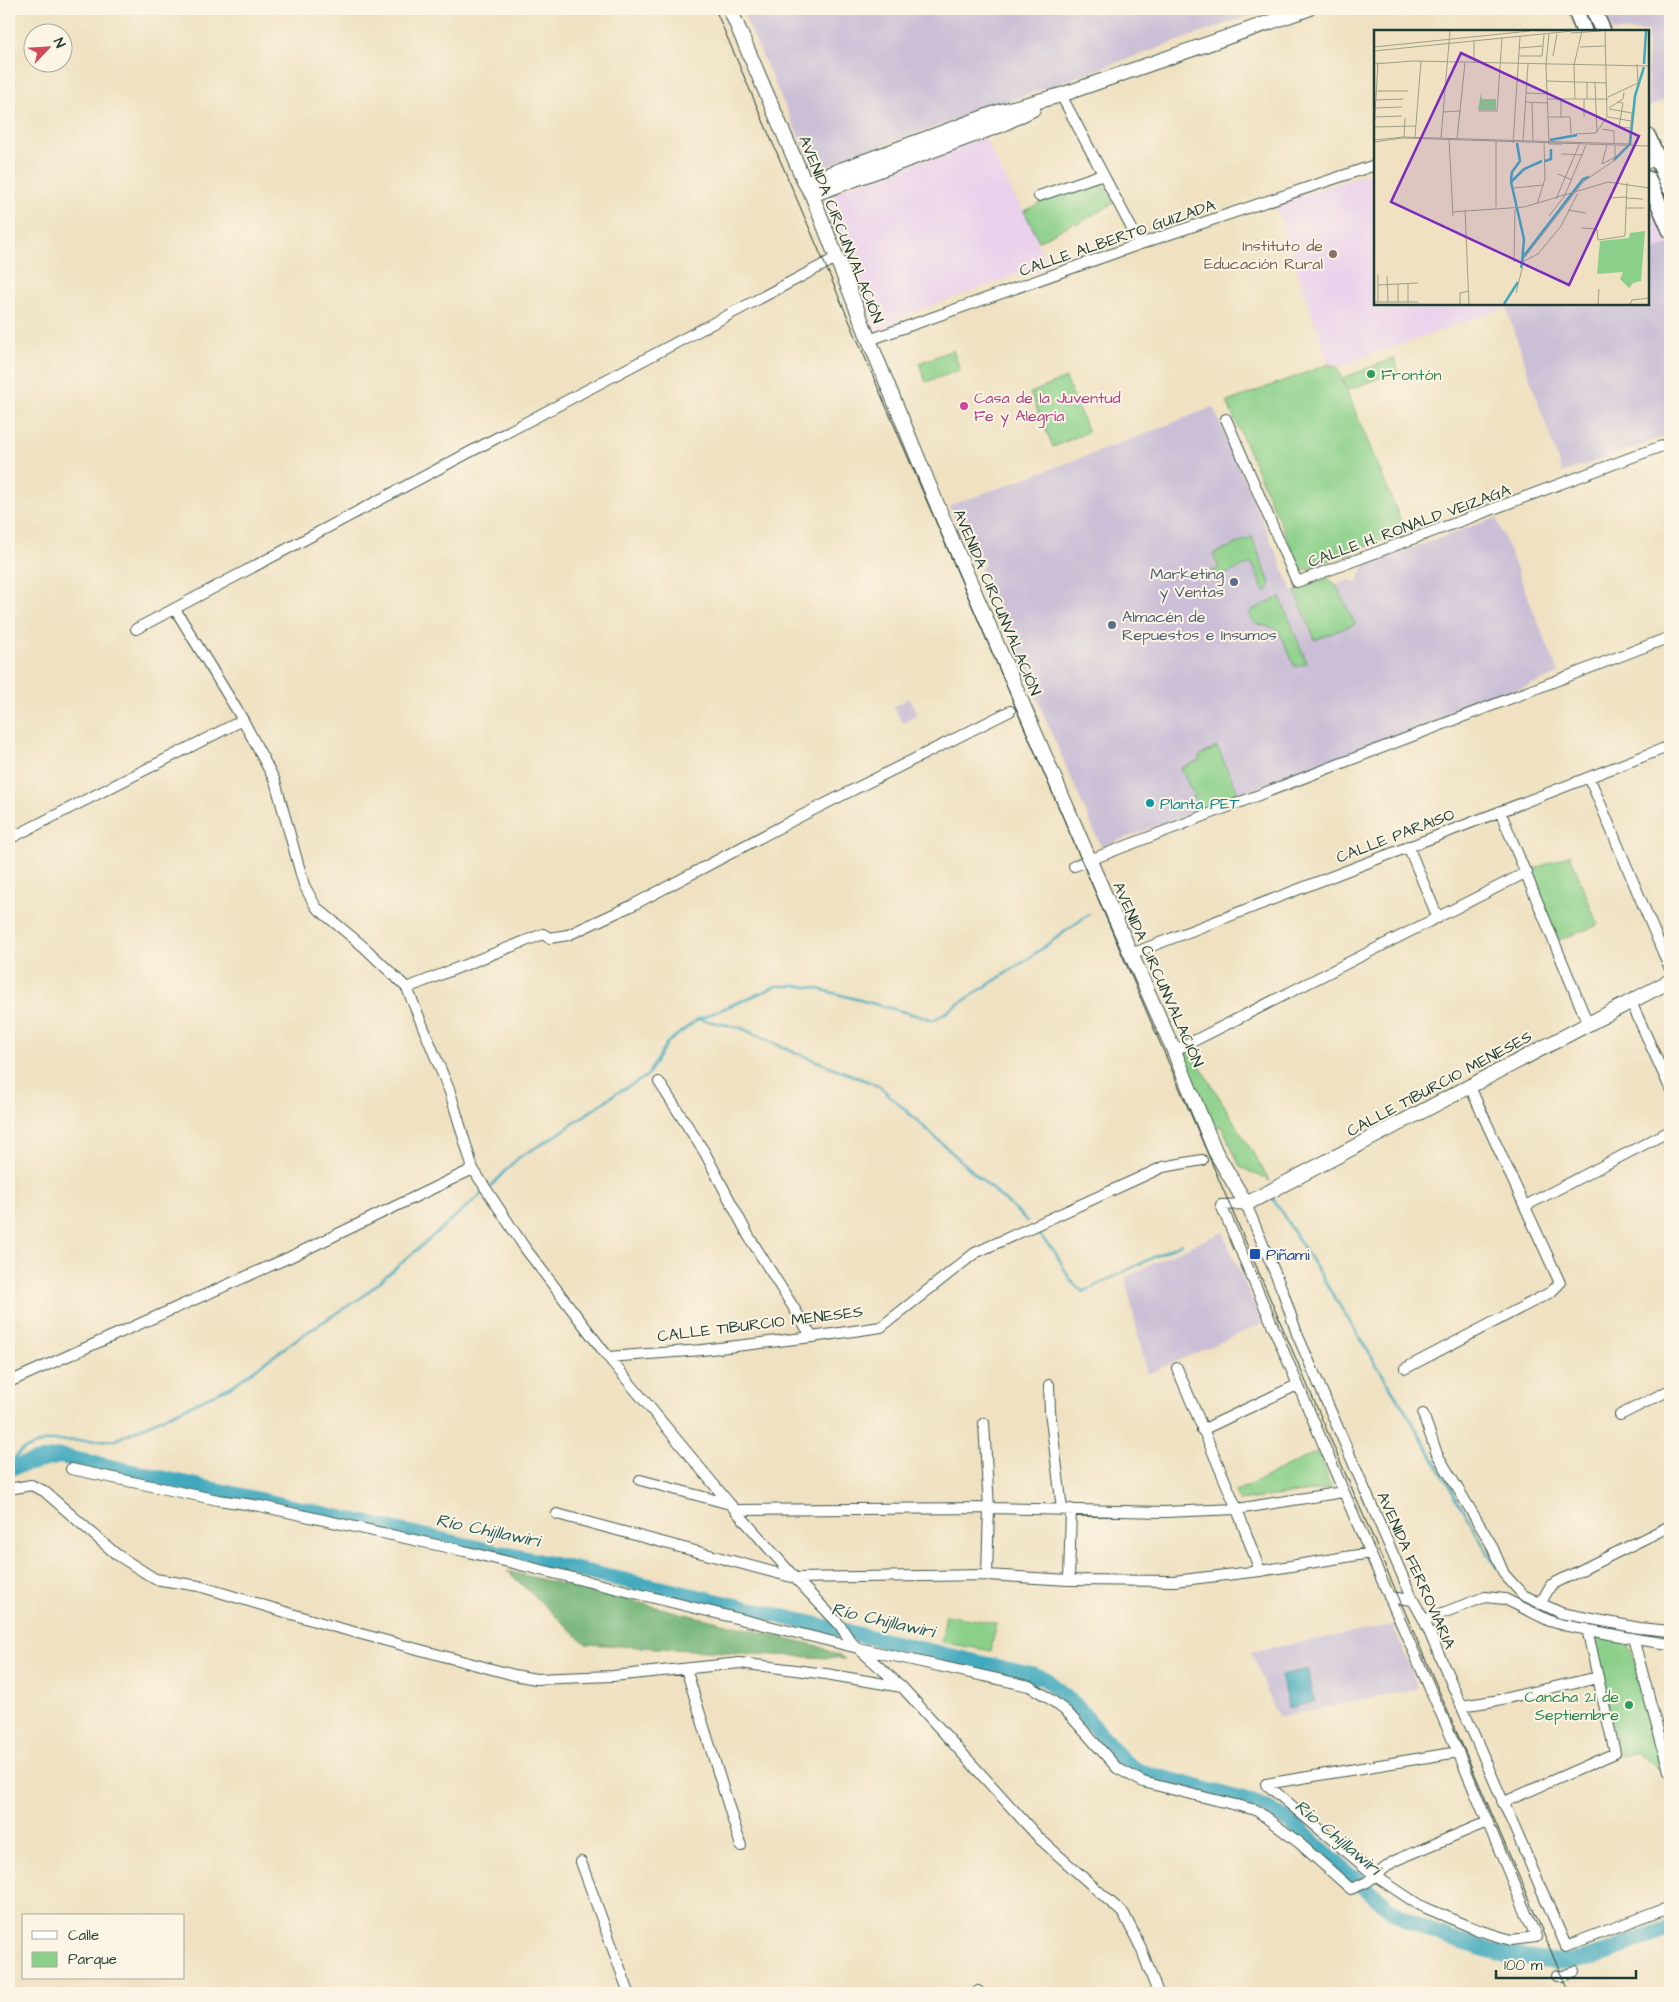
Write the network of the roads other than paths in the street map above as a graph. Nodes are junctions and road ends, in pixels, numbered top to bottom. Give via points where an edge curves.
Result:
1 (730, 9) edge
2 (1308, 9) edge
3 (1575, 9) edge
4 (1593, 9) edge
5 (1584, 30) edge
6 (1603, 30) edge
7 (1061, 95) junction
8 (1649, 138) edge
9 (1658, 159) edge
10 (1374, 165) edge
11 (1103, 174) junction
12 (1649, 182) edge
13 (1670, 188) edge
14 (808, 189) junction
15 (1039, 196) dead end
16 (1670, 230) edge
17 (1140, 244) junction
18 (836, 258) junction
19 (869, 340) junction
20 (1226, 419) dead end
21 (1670, 443) edge
22 (175, 610) junction
23 (136, 629) dead end
24 (1670, 637) edge
25 (1010, 711) dead end
26 (243, 720) junction
27 (1670, 746) edge
28 (1589, 778) junction
29 (1500, 811) junction
30 (9, 839) edge
31 (1408, 846) junction
32 (1089, 859) junction
33 (1074, 866) dead end
34 (1526, 872) junction
35 (1438, 918) junction
36 (1131, 954) junction
37 (1670, 969) edge
38 (1670, 981) edge
39 (408, 988) junction
40 (1631, 1002) junction
41 (1588, 1024) junction
42 (1174, 1051) junction
43 (659, 1082) dead end
44 (1470, 1086) junction
45 (1670, 1088) edge
46 (1670, 1131) edge
47 (1202, 1160) dead end
48 (473, 1169) junction
49 (1246, 1204) junction
50 (1525, 1206) junction
51 (812, 1337) junction
52 (608, 1357) junction
53 (1177, 1368) dead end
54 (1406, 1368) dead end
55 (9, 1382) edge
56 (1049, 1384) dead end
57 (1297, 1385) junction
58 (1670, 1390) edge
59 (1423, 1414) dead end
60 (1620, 1415) dead end
61 (984, 1422) dead end
62 (1202, 1430) junction
63 (71, 1469) dead end
64 (640, 1480) dead end
65 (9, 1489) edge
66 (1343, 1492) junction
67 (733, 1507) junction
68 (989, 1508) junction
69 (1237, 1508) junction
70 (1067, 1509) junction
71 (556, 1514) dead end
72 (1670, 1526) edge
73 (1370, 1553) junction
74 (1260, 1571) junction
75 (987, 1575) junction
76 (795, 1578) junction
77 (1069, 1580) junction
78 (1389, 1597) junction
79 (1413, 1600) junction
80 (1540, 1604) junction
81 (1424, 1620) junction
82 (1587, 1629) junction
83 (1670, 1631) edge
84 (1633, 1638) junction
85 (1670, 1644) edge
86 (855, 1645) junction
87 (686, 1669) junction
88 (1598, 1677) junction
89 (902, 1687) junction
90 (1461, 1706) junction
91 (1458, 1752) junction
92 (1669, 1771) dead end
93 (1502, 1803) junction
94 (1487, 1822) junction
95 (740, 1846) dead end
96 (581, 1862) dead end
97 (1371, 1878) junction
98 (1670, 1907) edge
99 (1575, 1972) dead end
100 (1558, 1976) dead end
101 (629, 1993) edge
102 (1158, 1993) edge

1 - 14 street, AVENIDA CIRCUNVALACIÓN
2 - 7 street
3 - 5 main road
4 - 6 main road
7 - 11 street
7 - 14 street via 1001,125
8 - 9 main road
9 - 13 main road
10 - 17 street, CALLE ALBERTO GUIZADA
11 - 15 street
11 - 17 street
12 - 16 main road
14 - 18 street, AVENIDA CIRCUNVALACIÓN
17 - 19 street, CALLE ALBERTO GUIZADA
18 - 19 street, AVENIDA CIRCUNVALACIÓN
18 - 22 street
19 - 32 street, AVENIDA CIRCUNVALACIÓN
20 - 21 street, CALLE H. RONALD VEIZAGA via 1297,582
22 - 23 street
22 - 26 street
24 - 32 street
25 - 39 street via 631,906 568,935 549,938 543,934
26 - 30 street
26 - 39 street via 275,781 304,885 316,907
27 - 28 street, CALLE PARAISO
28 - 29 street, CALLE PARAISO
28 - 37 street
29 - 31 street, CALLE PARAISO
29 - 34 street
31 - 35 street
31 - 36 street, CALLE PARAISO
32 - 33 street
32 - 36 street, AVENIDA CIRCUNVALACIÓN
34 - 35 street
34 - 41 street
35 - 42 street
36 - 42 street, AVENIDA CIRCUNVALACIÓN
38 - 40 street, CALLE TIBURCIO MENESES
39 - 48 street via 450,1092
40 - 41 street, CALLE TIBURCIO MENESES
40 - 45 street
41 - 44 street, CALLE TIBURCIO MENESES
42 - 49 street, AVENIDA CIRCUNVALACIÓN via 1215,1151
43 - 51 street via 705,1153 748,1235
44 - 49 street, CALLE TIBURCIO MENESES
44 - 50 street
46 - 50 street
47 - 51 street, CALLE TIBURCIO MENESES via 1163,1167 975,1253 881,1326
48 - 52 street via 525,1248
48 - 55 street via 290,1257
49 - 57 street, CALLE TIBURCIO MENESES via 1221,1205
49 - 79 street, AVENIDA FERROVIARIA via 1297,1334
50 - 54 street via 1560,1283 1551,1292
51 - 52 street, CALLE TIBURCIO MENESES
52 - 67 street
53 - 62 street
56 - 70 street via 1050,1411
57 - 62 street
57 - 66 street
58 - 60 street
59 - 80 street via 1437,1454 1491,1544 1504,1574 1523,1595
61 - 68 street
62 - 69 street
63 - 86 street via 464,1550
64 - 67 street
65 - 87 street via 31,1485 44,1491 116,1554 155,1579 199,1586 514,1675 536,1680
66 - 69 street
66 - 73 street
67 - 68 street
67 - 76 street
68 - 70 street
68 - 75 street
69 - 70 street via 1164,1512
69 - 74 street
70 - 77 street
71 - 76 street
72 - 80 street via 1551,1585
73 - 74 street
73 - 78 street
74 - 77 street via 1174,1581
75 - 76 street
75 - 77 street
76 - 86 street
78 - 79 street
78 - 91 street
79 - 81 street, AVENIDA FERROVIARIA
80 - 83 street via 1562,1613
81 - 82 street via 1485,1597 1505,1599 1550,1621
81 - 90 street, AVENIDA FERROVIARIA
82 - 84 street
82 - 88 street
84 - 85 street
84 - 92 street
86 - 89 street
86 - 97 street via 1029,1686 1067,1712 1117,1768 1143,1782 1256,1810 1351,1888
87 - 89 street via 740,1663
87 - 95 street
88 - 90 street
88 - 93 street via 1615,1753
89 - 102 street via 1040,1839 1124,1914
90 - 93 street, AVENIDA FERROVIARIA
91 - 94 street
91 - 97 street via 1266,1784
93 - 98 street, AVENIDA FERROVIARIA via 1566,1946
94 - 97 street via 1394,1860
94 - 97 street via 1536,1938 1511,1940 1478,1930 1419,1905
96 - 101 street
99 - 100 street

